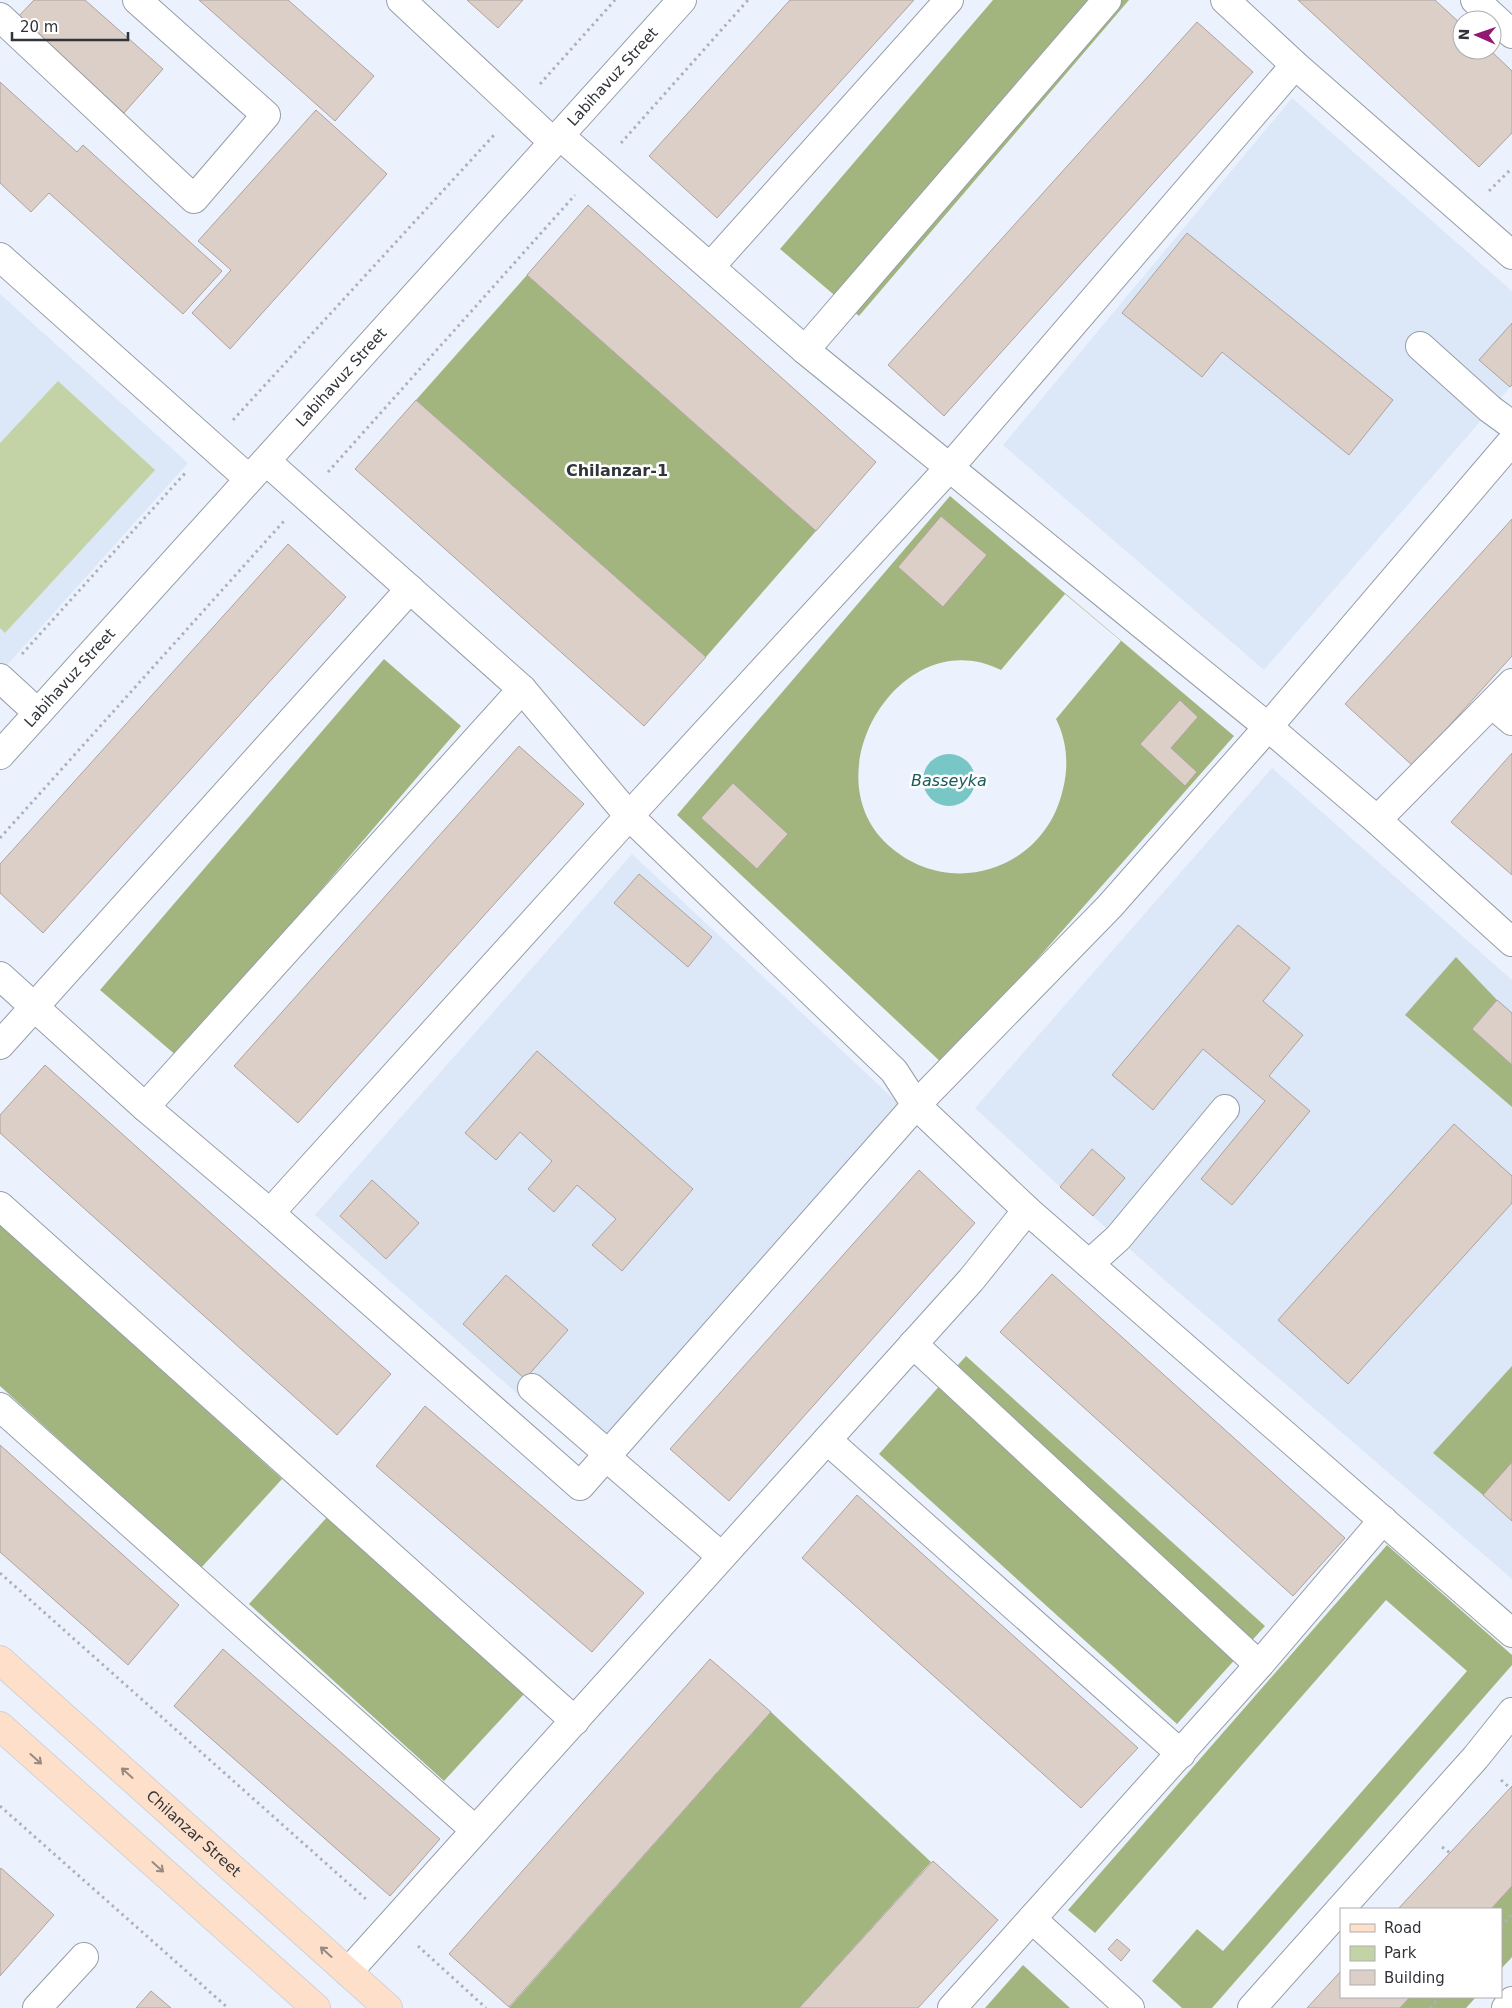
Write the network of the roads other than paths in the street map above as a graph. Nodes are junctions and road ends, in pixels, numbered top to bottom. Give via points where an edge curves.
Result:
1 (137, 0) edge
2 (401, 0) edge
3 (682, 0) edge
4 (949, 0) edge
5 (1107, 0) edge
6 (1225, 0) edge
7 (1475, 0) edge
8 (0, 18) edge
9 (1512, 34) edge
10 (1295, 65) junction
11 (556, 139) junction
12 (1512, 255) edge
13 (0, 257) edge
14 (711, 266) junction
15 (1420, 346) dead end
16 (805, 350) junction
17 (1512, 425) edge
18 (1512, 441) edge
19 (950, 467) junction
20 (258, 470) junction
21 (410, 589) junction
22 (0, 678) edge
23 (1512, 683) edge
24 (522, 689) junction
25 (1502, 712) edge
26 (38, 713) junction
27 (1268, 727) junction
28 (0, 755) edge
29 (629, 816) junction
30 (1377, 820) junction
31 (1512, 942) edge
32 (0, 976) edge
33 (33, 1006) junction
34 (0, 1045) edge
35 (916, 1105) junction
36 (145, 1107) junction
37 (1225, 1109) dead end
38 (0, 1206) edge
39 (1027, 1210) junction
40 (270, 1214) junction
41 (1089, 1264) junction
42 (912, 1344) junction
43 (532, 1388) dead end
44 (0, 1407) edge
45 (827, 1440) junction
46 (605, 1456) junction
47 (1382, 1520) junction
48 (721, 1556) junction
49 (1512, 1633) edge
50 (0, 1660) edge
51 (1259, 1665) junction
52 (1512, 1712) edge
53 (576, 1721) junction
54 (0, 1726) edge
55 (1181, 1754) junction
56 (475, 1830) junction
57 (1341, 1908) edge
58 (1340, 1909) edge
59 (1032, 1919) junction
60 (84, 1958) dead end
61 (348, 1972) junction
62 (1512, 2001) edge
63 (37, 2008) edge
64 (316, 2008) edge
65 (388, 2008) edge
66 (952, 2008) edge
67 (1130, 2008) edge
68 (1252, 2008) edge
69 (1506, 2008) edge

1 - 8 street via 266,115 194,199
2 - 11 street via 518,109
3 - 11 street, Labihavuz Street
4 - 14 street
5 - 16 street
6 - 10 street
7 - 9 street
10 - 12 street
10 - 19 street
11 - 14 street via 598,169
11 - 20 street, Labihavuz Street
13 - 20 street via 210,444
14 - 16 street
15 - 17 street
16 - 19 street
18 - 27 street
19 - 27 street
19 - 29 street
20 - 21 street via 307,496
20 - 26 street, Labihavuz Street
21 - 24 street
21 - 33 street
22 - 26 street
23 - 25 street
24 - 29 street
24 - 36 street
25 - 30 street
26 - 28 street, Labihavuz Street
27 - 30 street
27 - 35 street via 1110,906
29 - 35 street via 894,1071
29 - 40 street
30 - 31 street
32 - 33 street
33 - 34 street
33 - 36 street
35 - 39 street
35 - 46 street
36 - 40 street
37 - 41 street via 1118,1238
38 - 53 street
39 - 41 street
39 - 42 street via 971,1280
40 - 46 street via 580,1486
41 - 47 street
42 - 45 street
42 - 51 street
43 - 46 street via 599,1446
44 - 56 street
45 - 48 street
45 - 55 street
46 - 48 street
47 - 49 street
47 - 51 street
48 - 53 street
61 -> 50 main road, Chilanzar Street
51 - 55 street
52 - 57 street
53 - 56 street
54 -> 64 main road
55 - 59 street
56 - 61 street
58 - 68 street
59 - 66 street
59 - 67 street
60 - 63 street
61 - 65 main road, Chilanzar Street
62 - 69 street

